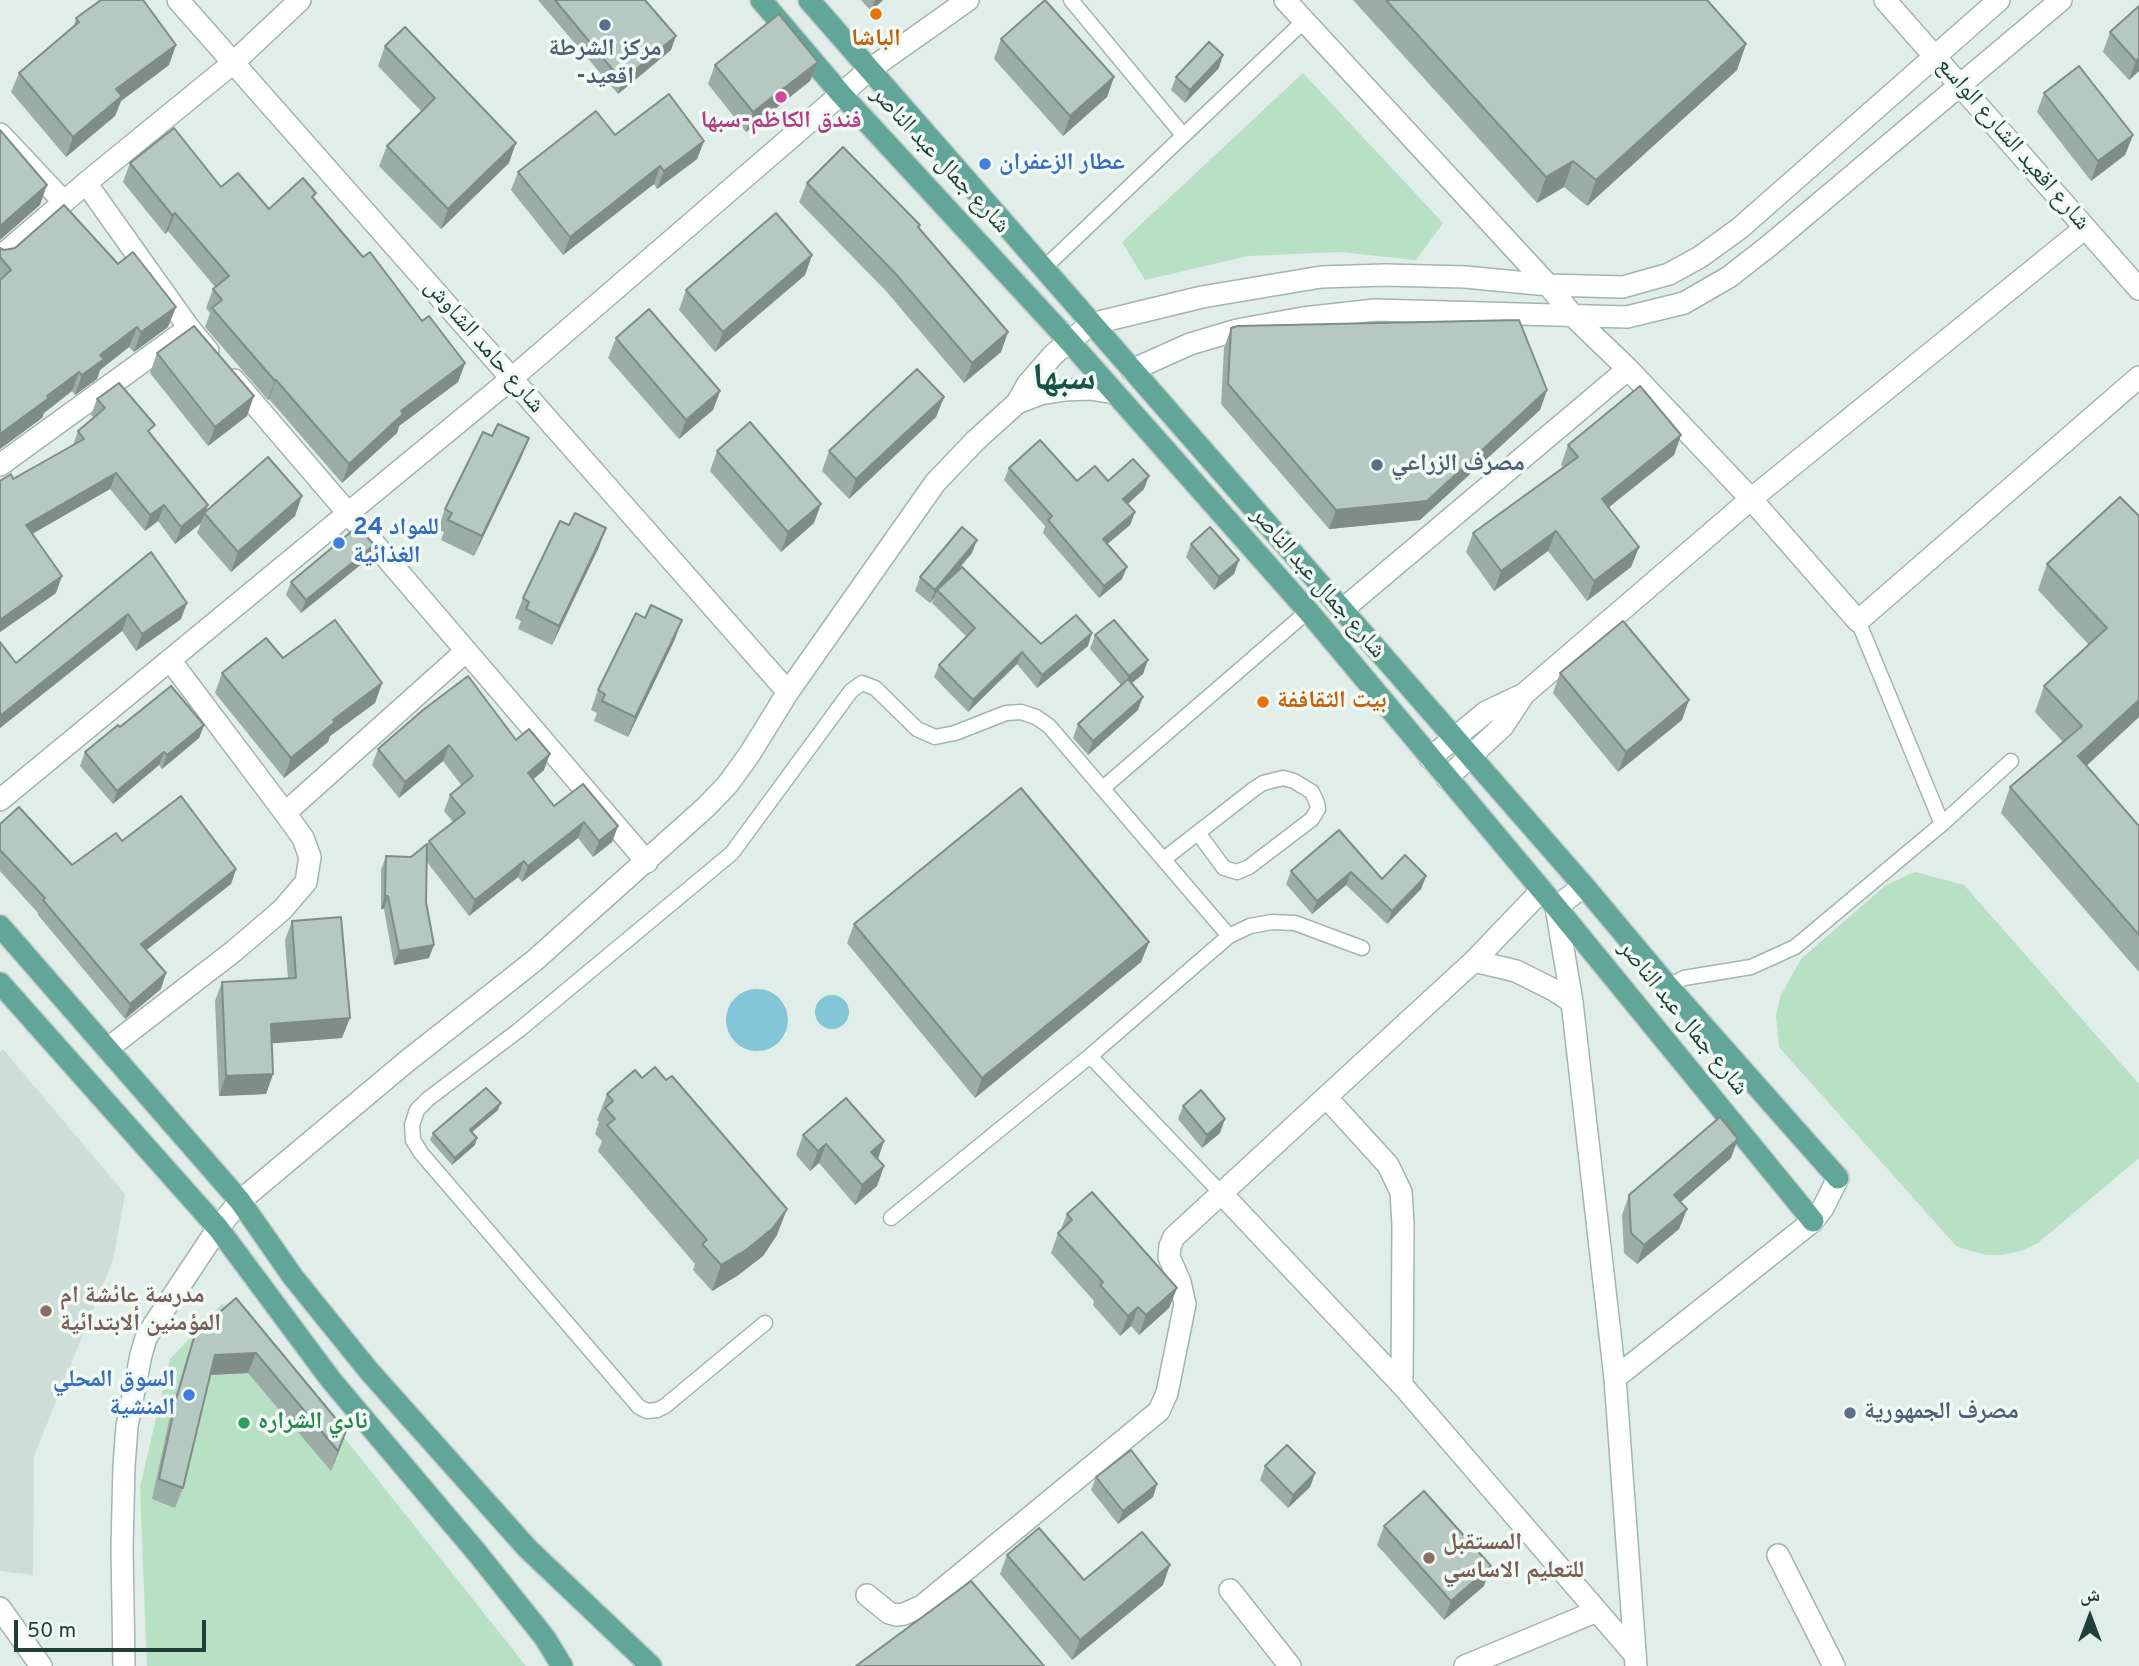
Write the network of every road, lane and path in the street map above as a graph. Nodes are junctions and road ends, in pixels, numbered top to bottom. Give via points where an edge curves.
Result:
1 (178, 0) edge
2 (300, 0) edge
3 (761, 0) edge
4 (809, 0) edge
5 (968, 0) edge
6 (1071, 0) edge
7 (1285, 0) edge
8 (1885, 0) edge
9 (1999, 0) edge
10 (2060, 0) edge
11 (1304, 21) junction
12 (1935, 56) junction
13 (233, 63) junction
14 (869, 70) junction
15 (1961, 86) junction
16 (841, 94) junction
17 (0, 134) edge
18 (1184, 135) junction
19 (86, 183) junction
20 (64, 202) junction
21 (2085, 228) junction
22 (0, 257) edge
23 (1043, 269) junction
24 (1548, 285) junction
25 (2139, 289) edge
26 (1574, 317) junction
27 (1091, 324) junction
28 (189, 328) junction
29 (1069, 341) junction
30 (1628, 369) junction
31 (1132, 370) junction
32 (2139, 377) edge
33 (511, 379) junction
34 (1115, 393) junction
35 (1017, 403) junction
36 (0, 466) edge
37 (1751, 499) junction
38 (347, 514) junction
39 (1342, 610) junction
40 (1308, 611) junction
41 (1858, 621) junction
42 (464, 652) junction
43 (170, 660) junction
44 (788, 692) junction
45 (1524, 694) junction
46 (1455, 737) junction
47 (1471, 757) junction
48 (1430, 758) junction
49 (2011, 761) dead end
50 (1447, 778) junction
51 (1103, 788) junction
52 (0, 800) edge
53 (285, 813) junction
54 (1942, 824) junction
55 (1198, 833) junction
56 (1164, 859) junction
57 (647, 862) junction
58 (1584, 886) junction
59 (1542, 890) junction
60 (1556, 907) junction
61 (0, 926) edge
62 (1229, 936) junction
63 (1362, 948) dead end
64 (1474, 961) junction
65 (0, 983) edge
66 (1668, 986) junction
67 (1572, 1002) junction
68 (107, 1049) junction
69 (1090, 1056) junction
70 (1326, 1097) junction
71 (1838, 1178) joint
72 (1221, 1193) junction
73 (240, 1201) junction
74 (891, 1218) dead end
75 (1813, 1221) junction
76 (218, 1228) junction
77 (765, 1323) dead end
78 (1615, 1378) junction
79 (1402, 1385) junction
80 (1778, 1555) dead end
81 (1230, 1590) dead end
82 (867, 1595) dead end
83 (0, 1608) edge
84 (1597, 1611) junction
85 (1635, 1660) edge
86 (41, 1666) edge
87 (124, 1666) edge
88 (562, 1666) edge
89 (651, 1666) edge
90 (1290, 1666) edge
91 (1465, 1666) edge
92 (1834, 1666) edge

1 - 13 street, شارع حامد الشاوش
2 - 13 street
3 - 16 main road, شارع جمال عبد الناصر
4 - 14 main road, شارع جمال عبد الناصر
5 - 14 street
6 - 18 lane
7 - 11 street
8 - 12 street, شارع اقعيد الشارع الواسع
9 - 12 street
10 - 15 street
11 - 18 lane
11 - 24 street
12 - 15 street, شارع اقعيد الشارع الواسع
12 - 24 street via 1741,228 1700,257 1669,274 1623,287
13 - 19 street
13 - 33 street, شارع حامد الشاوش
14 - 16 street
14 - 23 main road, شارع جمال عبد الناصر
15 - 21 street, شارع اقعيد الشارع الواسع
15 - 26 street via 1729,277 1684,303 1627,317
16 - 29 main road, شارع جمال عبد الناصر
16 - 33 street
17 - 20 street
18 - 23 lane
19 - 20 street
19 - 28 street
20 - 22 street
21 - 25 street, شارع اقعيد الشارع الواسع
21 - 37 street
23 - 27 main road, شارع جمال عبد الناصر
24 - 26 street
24 - 27 street via 1465,277 1321,277
26 - 30 street
26 - 31 street via 1375,310 1303,317 1190,344
27 - 29 street
27 - 31 main road, شارع جمال عبد الناصر
28 - 36 street
28 - 38 street
29 - 34 main road, شارع جمال عبد الناصر
29 - 35 street via 1040,369
30 - 37 street
30 - 39 street
31 - 39 main road, شارع جمال عبد الناصر
32 - 41 street
33 - 38 street
33 - 44 street, شارع حامد الشاوش
34 - 35 street via 1065,390
34 - 40 main road, شارع جمال عبد الناصر
35 - 44 street via 935,483
37 - 41 street
37 - 45 street
38 - 42 street
38 - 43 street
39 - 46 main road, شارع جمال عبد الناصر
40 - 48 main road, شارع جمال عبد الناصر
40 - 51 lane
41 - 54 lane
42 - 53 street
42 - 57 street
43 - 52 street
43 - 53 street
44 - 57 street via 728,784
45 - 46 street via 1486,712
45 - 47 street via 1503,726
46 - 47 main road, شارع جمال عبد الناصر
46 - 48 street
47 - 50 street
47 - 58 main road, شارع جمال عبد الناصر
48 - 50 main road, شارع جمال عبد الناصر
49 - 54 lane
50 - 59 main road, شارع جمال عبد الناصر
51 - 56 lane
51 - 77 lane via 1036,717 1006,713 935,737 917,729 875,688 862,683 855,686 732,853 417,1110 413,1140 421,1153 639,1407 647,1411 665,1406
53 - 68 street via 310,857 306,882 282,910 234,951
54 - 66 lane via 1795,947 1751,967 1684,978
55 - 55 lane via 1273,779 1294,780 1312,793 1317,803 1312,819 1237,872 1224,867
55 - 56 lane
56 - 62 lane
57 - 73 street via 534,961
58 - 60 street
58 - 66 main road, شارع جمال عبد الناصر
59 - 60 main road, شارع جمال عبد الناصر
59 - 64 street
60 - 67 street
60 - 75 main road, شارع جمال عبد الناصر
61 - 68 main road
62 - 63 lane via 1250,926 1294,923
62 - 69 lane
64 - 67 street via 1516,971
64 - 70 street
65 - 76 main road
66 - 71 main road, شارع جمال عبد الناصر
67 - 78 street
68 - 73 main road
69 - 72 lane
69 - 74 lane
70 - 72 street
70 - 79 street via 1388,1165 1401,1192
71 - 75 street
72 - 79 street
72 - 82 street via 1170,1246 1169,1257 1185,1304 1167,1393 1159,1411 922,1606 896,1615
73 - 76 street
73 - 89 main road via 293,1277 378,1381 527,1548
75 - 78 street
76 - 87 street via 155,1323 141,1355 124,1466
76 - 88 main road via 331,1380 478,1554
78 - 85 street
79 - 84 street
80 - 92 street
81 - 90 street
83 - 86 street
84 - 85 street
84 - 91 street

